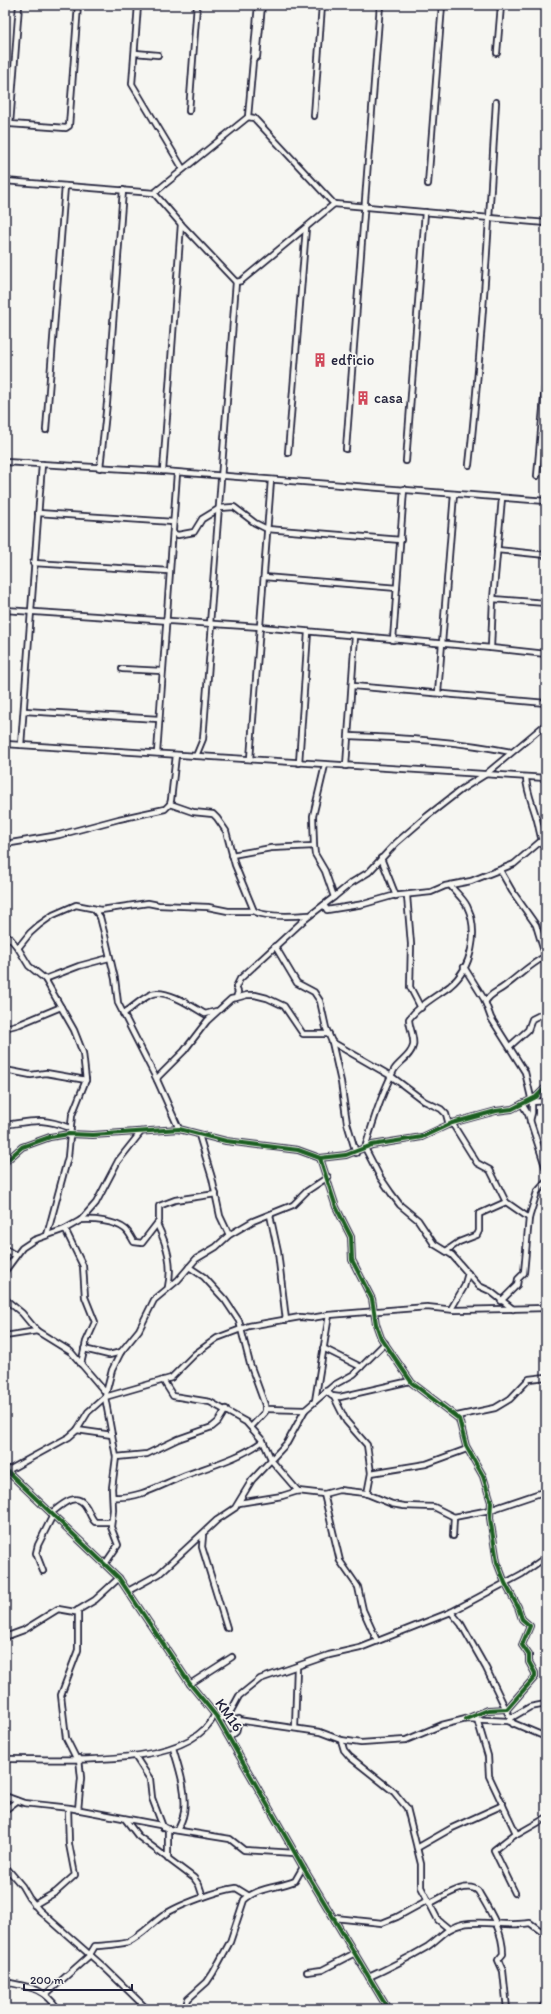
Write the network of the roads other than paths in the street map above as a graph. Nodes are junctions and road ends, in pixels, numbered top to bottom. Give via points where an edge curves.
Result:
1 (19, 5) edge
2 (78, 5) edge
3 (138, 5) edge
4 (197, 5) edge
5 (258, 5) edge
6 (262, 5) edge
7 (322, 5) edge
8 (380, 5) edge
9 (442, 5) edge
10 (500, 5) edge
11 (135, 52) junction
12 (497, 53) dead end
13 (158, 55) dead end
14 (253, 60) junction
15 (496, 102) dead end
16 (189, 111) dead end
17 (314, 116) dead end
18 (248, 117) junction
19 (183, 169) junction
20 (5, 181) edge
21 (428, 184) dead end
22 (65, 186) junction
23 (123, 190) junction
24 (154, 192) junction
25 (334, 204) junction
26 (366, 207) junction
27 (425, 212) junction
28 (490, 218) junction
29 (546, 222) edge
30 (181, 224) junction
31 (306, 228) junction
32 (236, 282) junction
33 (546, 375) edge
34 (46, 430) dead end
35 (346, 449) dead end
36 (288, 453) dead end
37 (406, 461) dead end
38 (5, 462) edge
39 (42, 464) junction
40 (468, 465) dead end
41 (100, 468) junction
42 (163, 471) junction
43 (177, 473) junction
44 (222, 476) junction
45 (537, 476) dead end
46 (271, 480) junction
47 (404, 490) junction
48 (454, 494) junction
49 (502, 498) junction
50 (546, 501) edge
51 (220, 508) junction
52 (38, 514) junction
53 (173, 522) junction
54 (267, 529) junction
55 (173, 533) junction
56 (401, 540) junction
57 (497, 550) junction
58 (546, 555) edge
59 (33, 563) junction
60 (169, 571) junction
61 (264, 577) junction
62 (397, 588) junction
63 (493, 599) junction
64 (546, 603) edge
65 (5, 610) edge
66 (30, 611) junction
67 (166, 619) junction
68 (211, 624) junction
69 (260, 627) junction
70 (308, 632) junction
71 (355, 636) junction
72 (393, 640) junction
73 (443, 644) junction
74 (491, 648) junction
75 (546, 654) edge
76 (122, 669) dead end
77 (162, 671) junction
78 (353, 686) junction
79 (438, 693) junction
80 (546, 703) edge
81 (24, 711) junction
82 (159, 718) junction
83 (546, 724) edge
84 (349, 736) junction
85 (5, 744) edge
86 (21, 745) junction
87 (511, 752) junction
88 (157, 753) junction
89 (176, 755) junction
90 (196, 756) junction
91 (250, 759) junction
92 (299, 763) junction
93 (325, 765) junction
94 (346, 766) junction
95 (486, 774) junction
96 (526, 778) junction
97 (546, 778) edge
98 (170, 804) junction
99 (541, 841) junction
100 (5, 844) edge
101 (314, 846) junction
102 (546, 849) edge
103 (232, 855) junction
104 (381, 858) junction
105 (500, 870) junction
106 (450, 884) junction
107 (396, 896) junction
108 (407, 896) junction
109 (334, 897) junction
110 (324, 905) junction
111 (93, 908) junction
112 (254, 911) junction
113 (310, 915) junction
114 (5, 936) edge
115 (275, 946) junction
116 (18, 948) junction
117 (546, 957) edge
118 (109, 958) junction
119 (464, 967) junction
120 (45, 979) junction
121 (236, 998) junction
122 (485, 1002) junction
123 (61, 1007) junction
124 (421, 1008) junction
125 (220, 1010) junction
126 (546, 1012) edge
127 (123, 1014) junction
128 (5, 1028) edge
129 (329, 1034) junction
130 (332, 1042) junction
131 (510, 1046) junction
132 (5, 1070) edge
133 (391, 1076) junction
134 (86, 1080) junction
135 (157, 1080) junction
136 (546, 1087) edge
137 (531, 1101) junction
138 (546, 1101) edge
139 (522, 1104) junction
140 (530, 1121) junction
141 (450, 1124) junction
142 (5, 1125) edge
143 (70, 1128) junction
144 (179, 1129) junction
145 (141, 1132) junction
146 (70, 1134) junction
147 (199, 1135) junction
148 (365, 1148) junction
149 (356, 1153) junction
150 (320, 1158) junction
151 (5, 1162) edge
152 (546, 1169) edge
153 (328, 1177) junction
154 (546, 1182) edge
155 (216, 1194) junction
156 (506, 1202) junction
157 (270, 1215) junction
158 (529, 1218) junction
159 (81, 1220) junction
160 (158, 1224) junction
161 (65, 1229) junction
162 (47, 1235) junction
163 (229, 1235) junction
164 (5, 1249) edge
165 (446, 1251) junction
166 (15, 1255) junction
167 (189, 1267) junction
168 (5, 1271) edge
169 (468, 1273) junction
170 (168, 1287) junction
171 (5, 1299) edge
172 (501, 1301) junction
173 (546, 1308) edge
174 (451, 1309) junction
175 (512, 1309) junction
176 (374, 1311) junction
177 (329, 1315) junction
178 (286, 1320) junction
179 (241, 1329) junction
180 (38, 1331) junction
181 (5, 1336) edge
182 (385, 1343) junction
183 (323, 1348) junction
184 (84, 1349) junction
185 (121, 1352) junction
186 (81, 1364) junction
187 (361, 1367) junction
188 (546, 1376) edge
189 (163, 1380) junction
190 (410, 1381) junction
191 (326, 1390) junction
192 (105, 1395) junction
193 (334, 1397) junction
194 (315, 1401) junction
195 (226, 1409) junction
196 (266, 1409) junction
197 (305, 1410) junction
198 (457, 1416) junction
199 (251, 1427) junction
200 (77, 1430) junction
201 (112, 1435) junction
202 (263, 1441) junction
203 (467, 1448) junction
204 (116, 1457) junction
205 (272, 1461) junction
206 (6, 1470) edge
207 (371, 1474) junction
208 (298, 1491) junction
209 (546, 1491) edge
210 (324, 1494) junction
211 (367, 1494) junction
212 (113, 1497) junction
213 (239, 1503) junction
214 (490, 1510) junction
215 (52, 1514) junction
216 (454, 1517) junction
217 (111, 1522) junction
218 (203, 1535) junction
219 (453, 1536) dead end
220 (546, 1557) edge
221 (105, 1564) junction
222 (43, 1571) dead end
223 (119, 1578) junction
224 (504, 1583) junction
225 (128, 1591) junction
226 (78, 1610) junction
227 (451, 1612) junction
228 (227, 1628) dead end
229 (5, 1637) edge
230 (377, 1641) junction
231 (232, 1656) dead end
232 (297, 1666) junction
233 (190, 1684) junction
234 (546, 1704) edge
235 (507, 1709) junction
236 (216, 1715) junction
237 (227, 1718) junction
238 (511, 1718) junction
239 (239, 1719) junction
240 (466, 1719) junction
241 (477, 1719) junction
242 (513, 1724) junction
243 (295, 1728) junction
244 (545, 1737) edge
245 (230, 1738) junction
246 (341, 1740) junction
247 (69, 1746) junction
248 (173, 1748) junction
249 (135, 1756) junction
250 (64, 1758) junction
251 (78, 1758) junction
252 (5, 1759) edge
253 (5, 1796) edge
254 (16, 1800) junction
255 (503, 1805) junction
256 (68, 1808) junction
257 (5, 1810) edge
258 (78, 1810) junction
259 (546, 1818) edge
260 (125, 1819) junction
261 (166, 1828) junction
262 (178, 1830) junction
263 (516, 1833) junction
264 (417, 1848) junction
265 (295, 1853) junction
266 (168, 1859) junction
267 (5, 1866) edge
268 (304, 1867) junction
269 (515, 1893) dead end
270 (249, 1896) junction
271 (203, 1897) junction
272 (429, 1902) junction
273 (34, 1905) junction
274 (334, 1918) junction
275 (497, 1924) junction
276 (449, 1929) junction
277 (546, 1935) edge
278 (355, 1953) junction
279 (89, 1956) junction
280 (307, 1972) dead end
281 (369, 1977) junction
282 (5, 1982) edge
283 (46, 1994) junction
284 (546, 2003) edge
285 (58, 2009) edge
286 (147, 2009) edge
287 (185, 2009) edge
288 (388, 2009) edge
289 (507, 2009) edge
290 (540, 2009) edge

1 - 2 street via 10,124 66,128 69,126
3 - 11 street
4 - 16 street
5 - 14 street
6 - 14 street via 257,57
7 - 17 street
8 - 26 street
9 - 21 street
10 - 12 street
11 - 13 street
11 - 19 street via 132,84
14 - 18 street
15 - 28 street
18 - 19 street
18 - 25 street via 254,118
19 - 24 street
20 - 22 street
22 - 23 street
22 - 34 street
23 - 24 street
23 - 41 street
24 - 30 street
25 - 26 street
25 - 31 street
26 - 27 street
26 - 35 street
27 - 28 street
27 - 37 street
28 - 29 street
28 - 40 street
30 - 32 street
30 - 42 street
31 - 32 street via 241,281
31 - 36 street
32 - 44 street
33 - 45 street
38 - 39 street
39 - 41 street
39 - 52 street
41 - 42 street
42 - 43 street
43 - 44 street
43 - 53 street
44 - 46 street
44 - 51 street
46 - 47 street
46 - 54 street
47 - 48 street
47 - 56 street
48 - 49 street
48 - 73 street
49 - 50 street
49 - 57 street
51 - 54 street via 234,507
51 - 55 street via 200,520 194,532 178,535
51 - 68 street
52 - 53 street
52 - 59 street
53 - 55 street
54 - 56 street
54 - 61 street
55 - 60 street
56 - 62 street
57 - 58 street
57 - 63 street
59 - 60 street
59 - 66 street
60 - 67 street
61 - 62 street
61 - 69 street
62 - 72 street
63 - 64 street
63 - 74 street
65 - 66 street
66 - 67 street
66 - 81 street
67 - 68 street
67 - 77 street
68 - 69 street
68 - 90 street via 203,739
69 - 70 street
69 - 91 street
70 - 71 street
70 - 92 street
71 - 72 street
71 - 78 street
72 - 73 street
73 - 74 street
73 - 79 street
74 - 75 street
76 - 77 street
77 - 82 street
78 - 79 street
78 - 84 street
79 - 80 street
81 - 82 street
81 - 86 street
82 - 88 street
83 - 87 street
84 - 87 street via 490,747
84 - 94 street
85 - 86 street
86 - 88 street
87 - 95 street
88 - 89 street
89 - 90 street
89 - 98 street
90 - 91 street
91 - 92 street
92 - 93 street
93 - 94 street
93 - 101 street via 313,816
94 - 95 street
95 - 96 street
95 - 104 street via 426,817
96 - 97 street
96 - 99 street via 528,796 536,816
98 - 100 street via 162,810 144,812 59,835
98 - 103 street via 215,816 226,831
99 - 102 street
99 - 105 street via 514,864
101 - 103 street via 271,848
101 - 109 street
103 - 112 street
104 - 107 street
104 - 109 street via 369,872
105 - 106 street via 471,881
105 - 117 street via 536,925
106 - 108 street via 431,892
106 - 119 street via 465,902 470,917 472,948
107 - 108 street
107 - 110 street via 329,910
108 - 124 street via 411,944 410,987
109 - 110 street
110 - 113 street
111 - 112 street via 105,910 148,903 158,906
111 - 116 street via 76,905 53,915 30,933
111 - 118 street via 100,916
112 - 113 street via 276,915
113 - 115 street
114 - 116 street
115 - 121 street via 240,979 236,987
115 - 129 street via 297,983 314,992 320,1001
116 - 120 street via 29,966
117 - 122 street via 518,974 504,987 492,992
118 - 120 street
118 - 127 street via 118,1003
119 - 122 street
119 - 124 street via 453,983
120 - 123 street
121 - 125 street via 231,999
121 - 129 street via 249,995 266,998 284,1006 303,1034
122 - 131 street via 491,1018
123 - 128 street
123 - 134 street via 81,1044
124 - 133 street via 409,1019 412,1049
125 - 127 street via 206,1014 179,999 156,994
125 - 135 street via 207,1021
126 - 131 street via 532,1019 528,1030
127 - 135 street
129 - 130 street
130 - 133 street
130 - 149 street via 346,1119
131 - 137 street via 525,1072
132 - 134 street via 31,1075 46,1073
133 - 141 street via 424,1102 441,1109
133 - 148 street
134 - 143 street
135 - 144 street
136 - 137 street
137 - 138 street
137 - 139 street
137 - 140 street
139 - 140 street
139 - 141 street via 512,1109
140 - 152 street
141 - 148 street via 422,1137 380,1143
141 - 156 street via 477,1163 490,1170
142 - 143 street via 41,1119
143 - 146 street
144 - 145 street
144 - 147 street
145 - 146 street
145 - 159 street via 118,1161 96,1203
146 - 151 street via 50,1137 27,1145
146 - 162 street via 68,1157
147 - 150 street via 298,1150
147 - 155 street
148 - 149 street
148 - 165 street via 396,1200 416,1218 434,1244
149 - 150 street
150 - 153 street
153 - 157 street via 312,1187 293,1205
153 - 176 street via 336,1207 351,1237 352,1260 372,1299
154 - 158 street via 537,1192
155 - 160 street via 163,1203 159,1206
155 - 163 street via 220,1216
156 - 158 street
156 - 165 street via 479,1214 477,1235 458,1242
157 - 163 street
157 - 178 street via 278,1252
158 - 172 street via 524,1273 518,1278 517,1285
159 - 160 street via 97,1219 121,1226 137,1244 145,1241
159 - 161 street
160 - 170 street via 170,1261
161 - 162 street
161 - 184 street via 83,1266 84,1297 95,1322
162 - 166 street via 28,1244
163 - 167 street
164 - 166 street
165 - 169 street
166 - 168 street
167 - 170 street
167 - 179 street via 204,1277 225,1300
169 - 172 street via 479,1286 490,1291
169 - 174 street via 464,1287
170 - 185 street via 154,1300 139,1330
171 - 180 street
172 - 175 street
173 - 175 street
174 - 175 street
174 - 176 street via 427,1307
176 - 177 street
176 - 182 street via 378,1332
177 - 178 street
177 - 183 street
178 - 179 street
179 - 189 street via 217,1338 195,1354 173,1376
179 - 196 street
180 - 181 street
180 - 186 street via 71,1352
182 - 187 street
182 - 190 street
183 - 187 street
183 - 194 street
184 - 185 street via 109,1355
184 - 186 street
185 - 192 street via 112,1370
186 - 192 street
187 - 191 street via 348,1378
188 - 198 street via 529,1379 510,1399 496,1408
189 - 192 street
189 - 195 street via 173,1396 206,1400
190 - 193 street
190 - 198 street
191 - 193 street
191 - 194 street
192 - 200 street via 86,1414
192 - 201 street
193 - 207 street via 346,1422 367,1445
194 - 197 street
195 - 199 street
195 - 204 street via 212,1427 147,1454
196 - 197 street
196 - 199 street
197 - 205 street via 291,1436
198 - 203 street
199 - 202 street
200 - 201 street
200 - 206 street via 61,1442
201 - 204 street
202 - 205 street
202 - 212 street via 250,1450 148,1492
203 - 207 street via 426,1464
203 - 214 street via 485,1480 491,1502
204 - 212 street
205 - 208 street
205 - 213 street via 252,1480
206 - 215 street, KM16
207 - 211 street
208 - 210 street
208 - 213 street
209 - 214 street
210 - 211 street via 339,1490
210 - 230 street via 340,1560 358,1587 362,1610
211 - 216 street via 392,1504 434,1507
212 - 217 street
213 - 218 street
214 - 216 street
214 - 224 street via 495,1556
215 - 217 street via 68,1501 76,1499 85,1505 95,1522
215 - 221 street, KM16
215 - 222 street via 36,1553
216 - 219 street
217 - 221 street via 118,1545
218 - 225 street via 159,1574
218 - 228 street via 202,1547
220 - 224 street
221 - 223 street, KM16
223 - 225 street, KM16
223 - 226 street via 95,1600
224 - 227 street
224 - 235 street via 522,1619 530,1626 522,1645 529,1655 529,1662 536,1675
225 - 233 street, KM16
226 - 229 street via 72,1612 58,1609 24,1630
226 - 247 street via 78,1650 61,1695 62,1715
227 - 230 street
227 - 235 street via 461,1624
230 - 232 street
231 - 233 street
232 - 237 street via 269,1674 249,1686 239,1696
232 - 243 street
233 - 236 street, KM16
234 - 238 street via 530,1707
235 - 238 street
235 - 240 street via 488,1710
236 - 237 street
236 - 245 street, KM16
236 - 248 street via 197,1736
237 - 239 street
238 - 242 street
239 - 243 street
239 - 245 street via 236,1732
240 - 241 street
240 - 246 street via 442,1725 416,1738 396,1742 361,1743
241 - 242 street
241 - 255 street via 488,1756 489,1776
242 - 244 street
243 - 246 street via 320,1732
245 - 265 street, KM16
246 - 264 street via 344,1750 350,1757 394,1792 407,1808
247 - 250 street
247 - 251 street
248 - 249 street
248 - 262 street via 182,1777 184,1807
249 - 251 street
249 - 261 street via 150,1779 152,1798
250 - 251 street
250 - 252 street
251 - 258 street via 81,1778
253 - 254 street
254 - 256 street
254 - 257 street
255 - 263 street
255 - 264 street via 452,1828
256 - 258 street
256 - 273 street via 69,1844 75,1875 56,1892
258 - 260 street
259 - 263 street
260 - 261 street
260 - 266 street via 138,1836
261 - 262 street
261 - 266 street
262 - 265 street via 230,1839 244,1850
263 - 269 street via 494,1850
264 - 272 street via 422,1870 421,1887
265 - 268 street, KM16
266 - 271 street via 197,1881
267 - 273 street
268 - 270 street via 295,1881 273,1886
268 - 274 street, KM16
270 - 271 street via 236,1888
270 - 287 street via 242,1904 230,1942 213,1973 188,2000
271 - 279 street via 165,1914 141,1936 129,1942 95,1946
272 - 274 street via 382,1923
272 - 275 street via 463,1888 474,1889
272 - 276 street via 438,1920
273 - 279 street
274 - 278 street, KM16
275 - 276 street via 464,1924
275 - 277 street via 520,1926 530,1923
275 - 289 street via 503,1951 498,1960 504,1971
276 - 281 street via 402,1962
278 - 280 street via 322,1970
278 - 281 street, KM16
279 - 283 street
279 - 286 street
281 - 288 street, KM16
282 - 283 street
283 - 285 street
284 - 290 street

